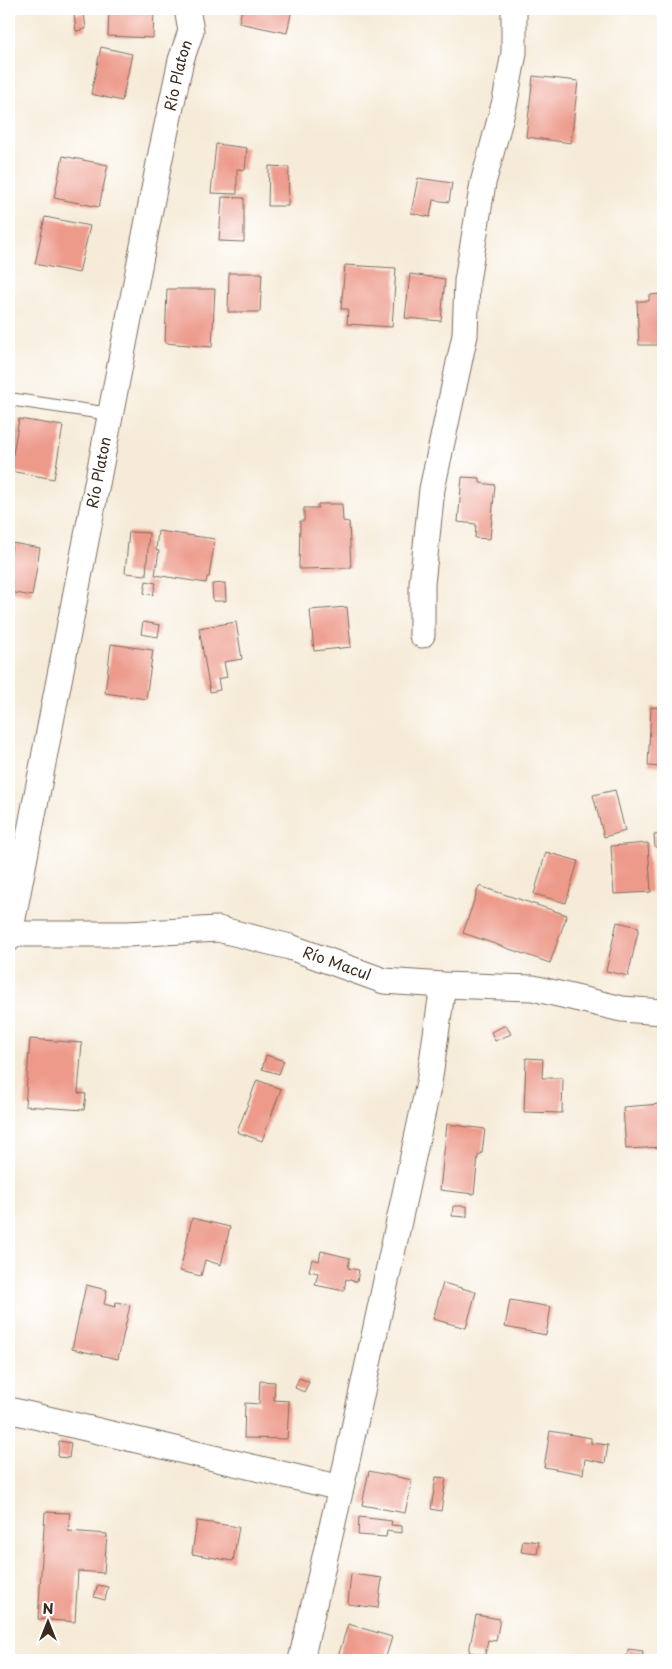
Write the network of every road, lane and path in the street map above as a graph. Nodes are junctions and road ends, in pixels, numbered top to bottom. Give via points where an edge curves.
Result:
1 (514, 9) edge
2 (192, 16) edge
3 (9, 399) edge
4 (110, 414) junction
5 (422, 635) dead end
6 (9, 936) edge
7 (443, 985) junction
8 (663, 1012) edge
9 (9, 1410) edge
10 (341, 1488) junction
11 (301, 1660) edge

1 - 5 street via 514,54 483,182 467,281 465,335 432,489 422,584
2 - 4 street, Río Platon
3 - 4 lane
4 - 6 street, Río Platon
6 - 7 street, Río Macul via 218,929 290,947 384,981
7 - 8 street, Río Macul via 533,988 622,1009
7 - 10 street via 430,1083
9 - 10 street
10 - 11 street

